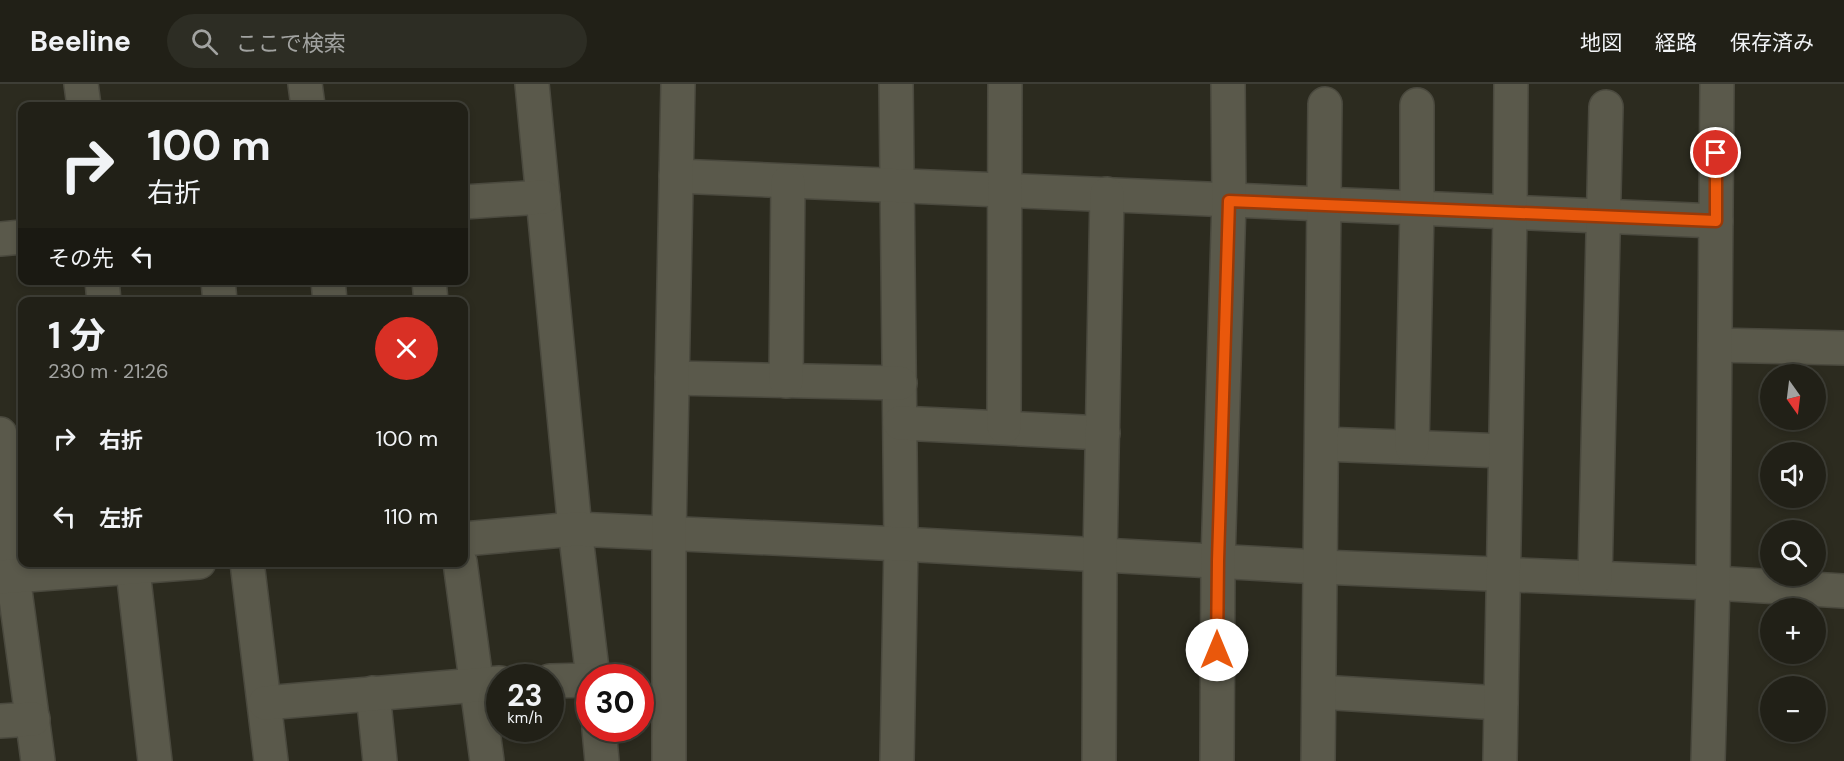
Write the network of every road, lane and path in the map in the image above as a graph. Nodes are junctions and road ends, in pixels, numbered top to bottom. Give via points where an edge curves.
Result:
1 (81, 84) edge
2 (305, 84) edge
3 (532, 84) edge
4 (678, 84) edge
5 (896, 84) edge
6 (1005, 84) edge
7 (1228, 84) edge
8 (1510, 84) edge
9 (1717, 84) edge
10 (83, 102) edge
11 (307, 102) edge
12 (1325, 104) dead end
13 (1417, 105) dead end
14 (1606, 107) dead end
15 (676, 176) junction
16 (788, 182) junction
17 (898, 184) junction
18 (1004, 189) junction
19 (1107, 194) junction
20 (543, 197) junction
21 (1229, 201) junction
22 (468, 202) edge
23 (1324, 204) junction
24 (1417, 209) junction
25 (1510, 213) junction
26 (1605, 217) junction
27 (1716, 221) junction
28 (18, 237) edge
29 (0, 239) edge
30 (1714, 345) junction
31 (1844, 348) edge
32 (672, 378) junction
33 (786, 381) junction
34 (900, 383) junction
35 (900, 423) junction
36 (1004, 427) junction
37 (1103, 433) junction
38 (0, 434) edge
39 (0, 440) edge
40 (1322, 444) junction
41 (1412, 447) junction
42 (1505, 451) junction
43 (575, 529) junction
44 (669, 534) junction
45 (468, 539) edge
46 (901, 544) junction
47 (1100, 556) junction
48 (1218, 561) junction
49 (121, 567) edge
50 (132, 567) edge
51 (248, 567) edge
52 (461, 567) edge
53 (1321, 567) junction
54 (1503, 574) junction
55 (7, 577) edge
56 (1595, 578) junction
57 (1713, 583) junction
58 (1844, 591) edge
59 (589, 664) edge
60 (486, 674) edge
61 (486, 683) edge
62 (1319, 692) junction
63 (373, 693) junction
64 (266, 703) junction
65 (1501, 703) junction
66 (33, 719) junction
67 (0, 722) edge
68 (486, 742) edge
69 (600, 742) edge
70 (38, 761) edge
71 (155, 761) edge
72 (272, 761) edge
73 (380, 761) edge
74 (486, 761) edge
75 (602, 761) edge
76 (669, 761) edge
77 (897, 761) edge
78 (1099, 761) edge
79 (1217, 761) edge
80 (1318, 761) edge
81 (1500, 761) edge
82 (1708, 761) edge

1 - 10 street
2 - 11 street
3 - 20 street
4 - 15 street
5 - 17 street
6 - 18 street
7 - 21 street
8 - 25 street
9 - 27 street
12 - 23 street
13 - 24 street
14 - 26 street
15 - 16 street
15 - 32 street
16 - 17 street
16 - 33 street
17 - 18 street
17 - 34 street
18 - 19 street
18 - 36 street
19 - 21 street
19 - 37 street
20 - 22 street
20 - 43 street
21 - 23 street
21 - 48 street
23 - 24 street
23 - 40 street
24 - 25 street
24 - 41 street
25 - 26 street
25 - 42 street
26 - 27 street
26 - 56 street
27 - 30 street
28 - 29 street
30 - 31 street
30 - 57 street
32 - 33 street
32 - 44 street
33 - 34 street
34 - 35 street
35 - 36 street
35 - 46 street
36 - 37 street
37 - 47 street
38 - 39 street
39 - 55 street
40 - 41 street
40 - 53 street
41 - 42 street
42 - 54 street
43 - 44 street
43 - 45 street
43 - 59 street
44 - 46 street
44 - 76 street
46 - 47 street
46 - 77 street
47 - 48 street
47 - 78 street
48 - 53 street
48 - 79 street
49 - 55 street
50 - 71 street
51 - 64 street
52 - 60 street
53 - 54 street
53 - 62 street
54 - 56 street
54 - 65 street
55 - 66 street
56 - 57 street
57 - 58 street
57 - 82 street
61 - 63 street
62 - 65 street
62 - 80 street
63 - 64 street
63 - 73 street
64 - 72 street
65 - 81 street
66 - 67 street
66 - 70 street
68 - 74 street
69 - 75 street

